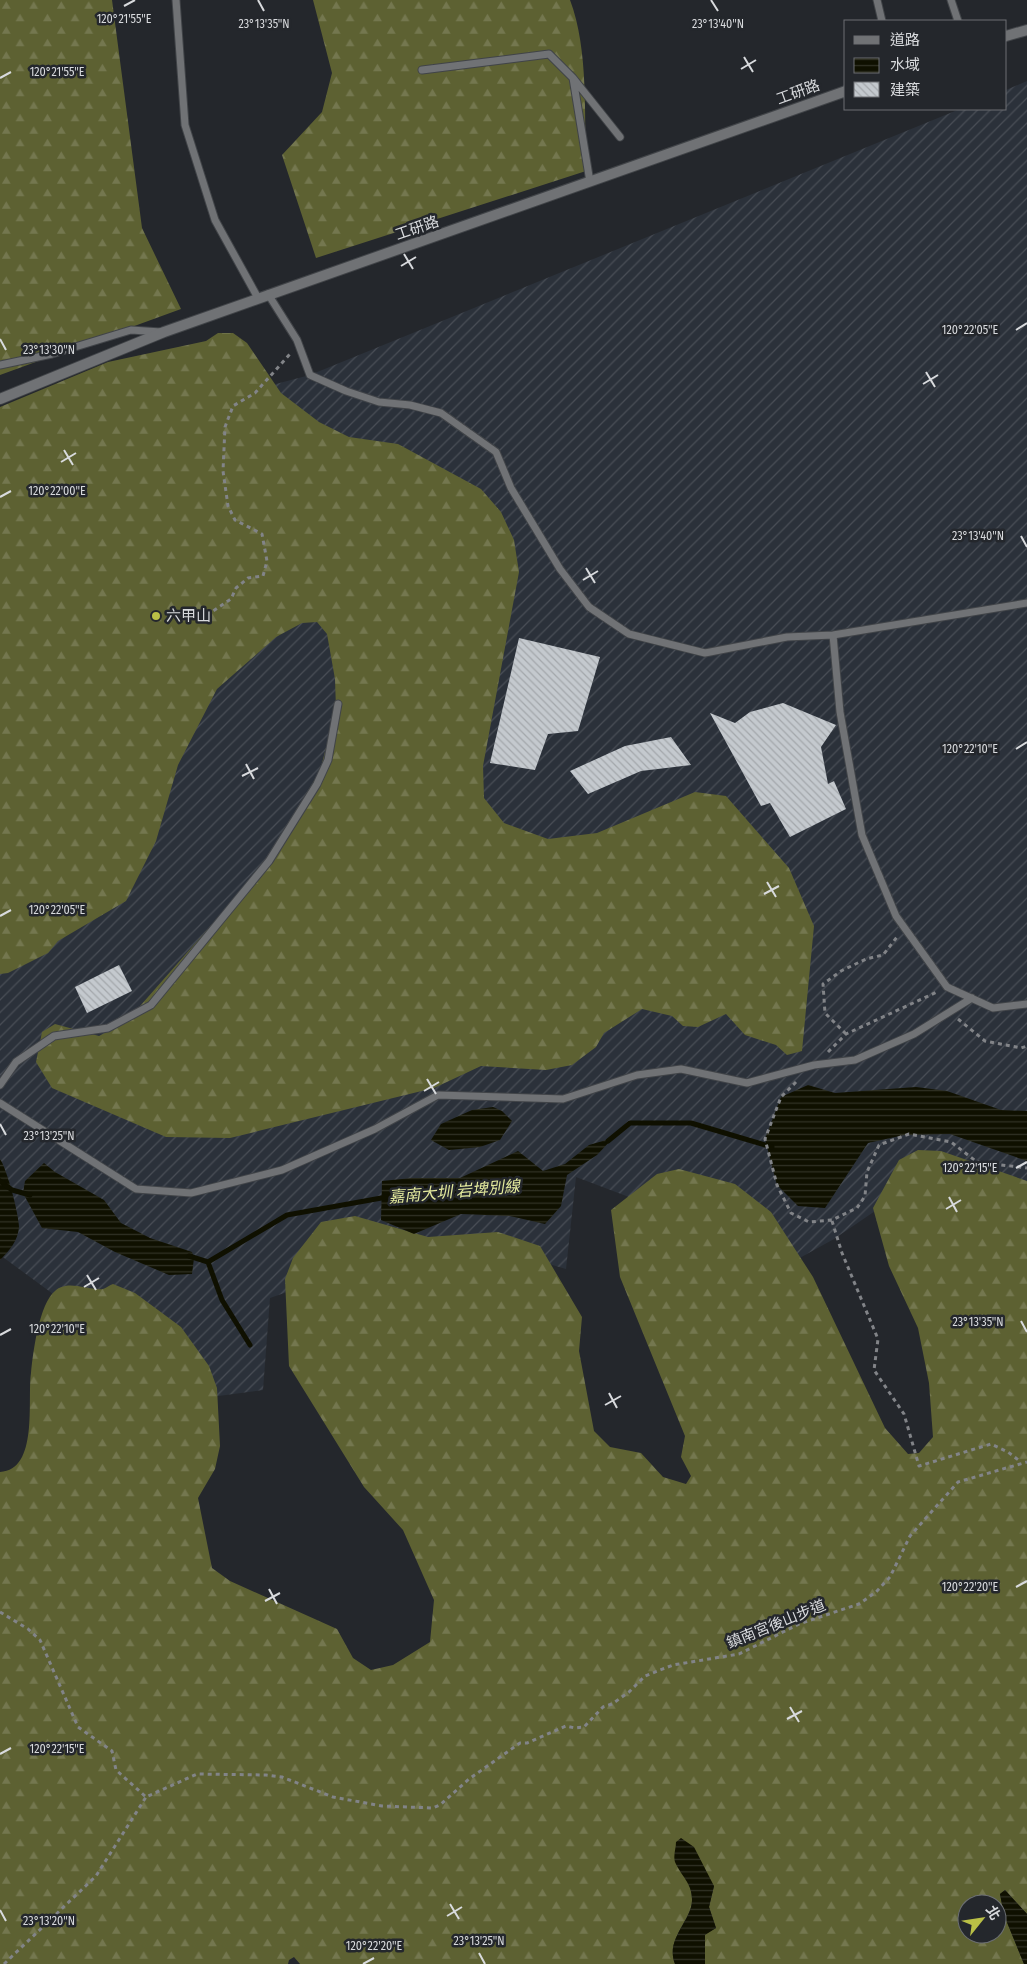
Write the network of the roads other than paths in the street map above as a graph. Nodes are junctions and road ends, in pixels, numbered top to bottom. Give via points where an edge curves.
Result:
1 (176, 0) edge
2 (877, 0) edge
3 (951, 0) edge
4 (882, 20) edge
5 (958, 20) edge
6 (1027, 30) edge
7 (1007, 36) edge
8 (422, 70) dead end
9 (573, 78) junction
10 (844, 92) edge
11 (620, 137) dead end
12 (590, 182) junction
13 (268, 294) junction
14 (258, 298) junction
15 (164, 332) junction
16 (0, 364) edge
17 (0, 399) edge
18 (1027, 603) edge
19 (833, 635) junction
20 (338, 704) dead end
21 (972, 998) junction
22 (1027, 1004) edge
23 (0, 1085) edge
24 (0, 1103) edge

1 - 14 lane via 185,125 215,220
2 - 4 lane
3 - 5 lane
6 - 7 street
8 - 9 lane via 549,54
9 - 11 lane
9 - 12 lane
10 - 12 street, 工研路
12 - 13 street, 工研路
13 - 14 street, 工研路
13 - 19 lane via 297,340 310,375 346,392 379,402 441,413 496,452 511,488 560,569 589,607 629,634 705,653 787,637
14 - 15 street, 工研路
15 - 16 lane via 132,330 52,354
15 - 17 street, 工研路
18 - 19 lane
19 - 21 lane via 840,712 862,835 904,928 947,987
20 - 23 lane via 328,760 284,838 151,1006 108,1028 54,1036 16,1062
21 - 22 lane via 993,1008
21 - 24 lane via 914,1034 855,1060 814,1065 747,1083 681,1069 637,1075 563,1099 438,1095 375,1130 282,1170 191,1193 136,1189

